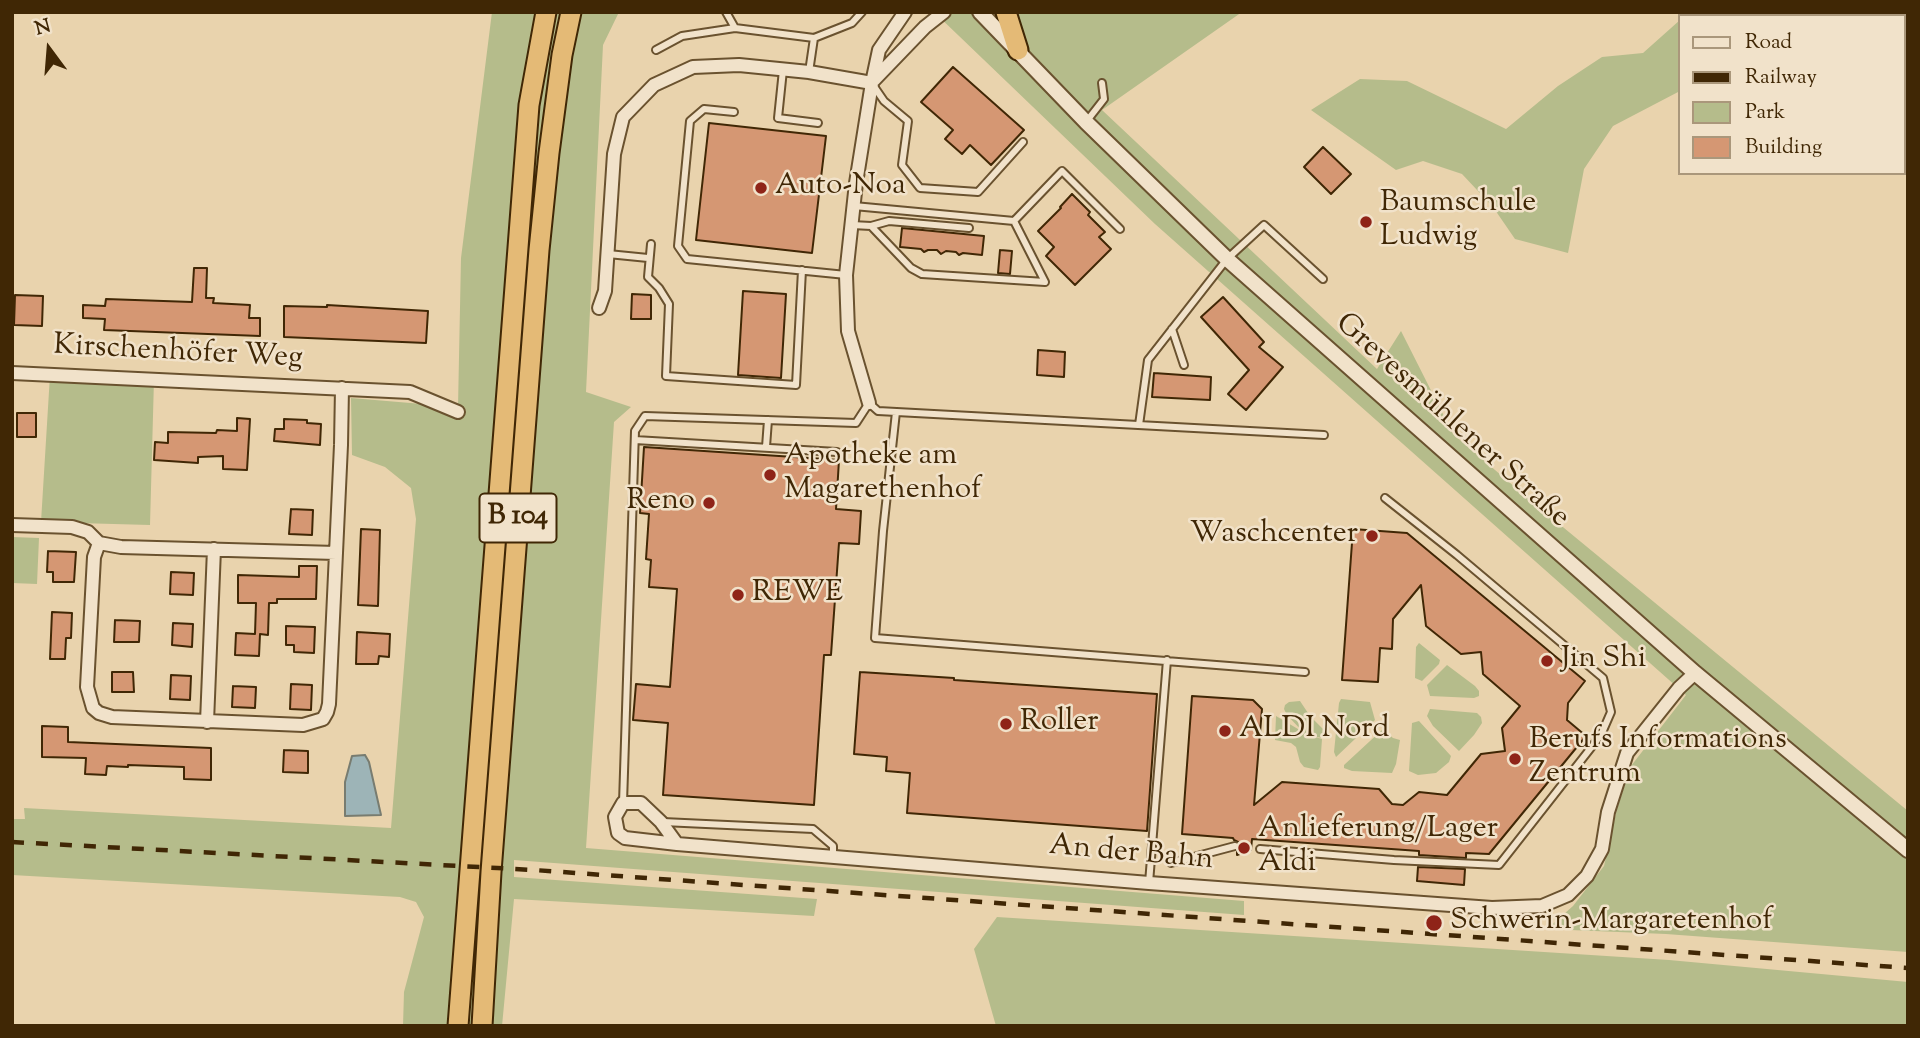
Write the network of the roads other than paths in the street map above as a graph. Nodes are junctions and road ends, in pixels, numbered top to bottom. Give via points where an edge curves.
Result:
1 (546, 12) edge
2 (571, 12) edge
3 (726, 12) edge
4 (862, 12) edge
5 (905, 12) edge
6 (944, 12) edge
7 (980, 12) edge
8 (1006, 12) edge
9 (735, 28) junction
10 (814, 38) junction
11 (656, 50) dead end
12 (1018, 50) junction
13 (783, 69) junction
14 (809, 72) junction
15 (872, 83) junction
16 (1102, 83) dead end
17 (734, 112) dead end
18 (1086, 122) junction
19 (818, 123) dead end
20 (1023, 142) dead end
21 (854, 206) junction
22 (1014, 221) junction
23 (852, 225) junction
24 (871, 226) junction
25 (969, 228) dead end
26 (1120, 229) dead end
27 (651, 244) dead end
28 (608, 254) junction
29 (649, 258) junction
30 (1227, 259) junction
31 (802, 271) junction
32 (846, 275) junction
33 (1323, 279) dead end
34 (599, 308) dead end
35 (1172, 329) junction
36 (1184, 365) dead end
37 (12, 373) edge
38 (342, 388) junction
39 (869, 403) junction
40 (458, 412) dead end
41 (896, 412) junction
42 (768, 420) junction
43 (1139, 425) junction
44 (1324, 435) dead end
45 (635, 440) junction
46 (766, 447) junction
47 (837, 452) dead end
48 (1385, 498) dead end
49 (12, 525) edge
50 (99, 543) junction
51 (214, 549) junction
52 (335, 553) junction
53 (1167, 660) junction
54 (1305, 672) dead end
55 (1695, 673) junction
56 (207, 722) junction
57 (623, 803) junction
58 (661, 822) junction
59 (677, 844) junction
60 (1235, 846) dead end
61 (1260, 849) dead end
62 (1908, 850) edge
63 (833, 857) junction
64 (1171, 863) dead end
65 (1149, 883) junction
66 (458, 1026) edge
67 (482, 1026) edge

1 - 66 highway, B 104 via 529,104
2 - 67 highway, B 104 via 560,67 539,250
3 - 9 lane
4 - 10 lane via 852,23
5 - 15 street via 879,50
6 - 15 street
7 - 12 street, Grevesmühlener Straße
8 - 12 highway
9 - 10 lane
9 - 11 lane via 682,36
10 - 14 lane
12 - 18 street, Grevesmühlener Straße
13 - 14 street
13 - 19 lane via 778,118
13 - 28 street via 693,67 653,85 623,117 614,154
14 - 15 street
15 - 20 lane via 884,101 908,121 902,165 920,188 978,192
15 - 21 street
16 - 18 lane via 1104,99
17 - 31 lane via 704,109 690,121 678,246 687,259
18 - 30 street, Grevesmühlener Straße
21 - 22 lane
21 - 23 street
22 - 24 lane via 1045,282 922,274
22 - 26 lane via 1062,171
23 - 24 lane
23 - 32 street
24 - 25 lane via 889,221
27 - 29 lane
28 - 29 lane
28 - 34 street
29 - 31 lane via 648,277 669,304 666,376 796,385
30 - 33 lane via 1264,225
30 - 35 lane
30 - 55 street, Grevesmühlener Straße
31 - 32 lane
32 - 39 street via 848,331
35 - 36 lane
35 - 43 lane via 1148,360
37 - 38 street, Kirschenhöfer Weg
38 - 40 street, Kirschenhöfer Weg via 410,392
38 - 52 street, Kirschenhöfer Weg
39 - 41 lane via 878,411
39 - 42 lane via 856,423
41 - 43 lane
41 - 53 lane via 875,638
42 - 45 lane via 645,416
42 - 46 lane
43 - 44 lane
45 - 46 lane
45 - 57 lane
46 - 47 lane
48 - 61 lane via 1603,678 1611,712 1601,735 1499,865
49 - 50 street via 72,527
50 - 51 street
50 - 56 street, Kirschenhöfer Weg via 94,557 87,687 93,708 112,717
51 - 52 street
51 - 56 street
52 - 56 street, Kirschenhöfer Weg via 329,704 323,719 303,725
53 - 54 lane
53 - 65 lane
55 - 62 street, Grevesmühlener Straße
55 - 65 street, An der Bahn via 1627,753 1608,812 1602,849 1587,876 1568,895 1542,906 1492,908
57 - 58 street via 641,803
57 - 59 street, An der Bahn via 615,817 618,833 625,838
58 - 59 street
58 - 63 lane via 813,829 834,846
59 - 63 street, An der Bahn
60 - 64 lane
63 - 65 street, An der Bahn

